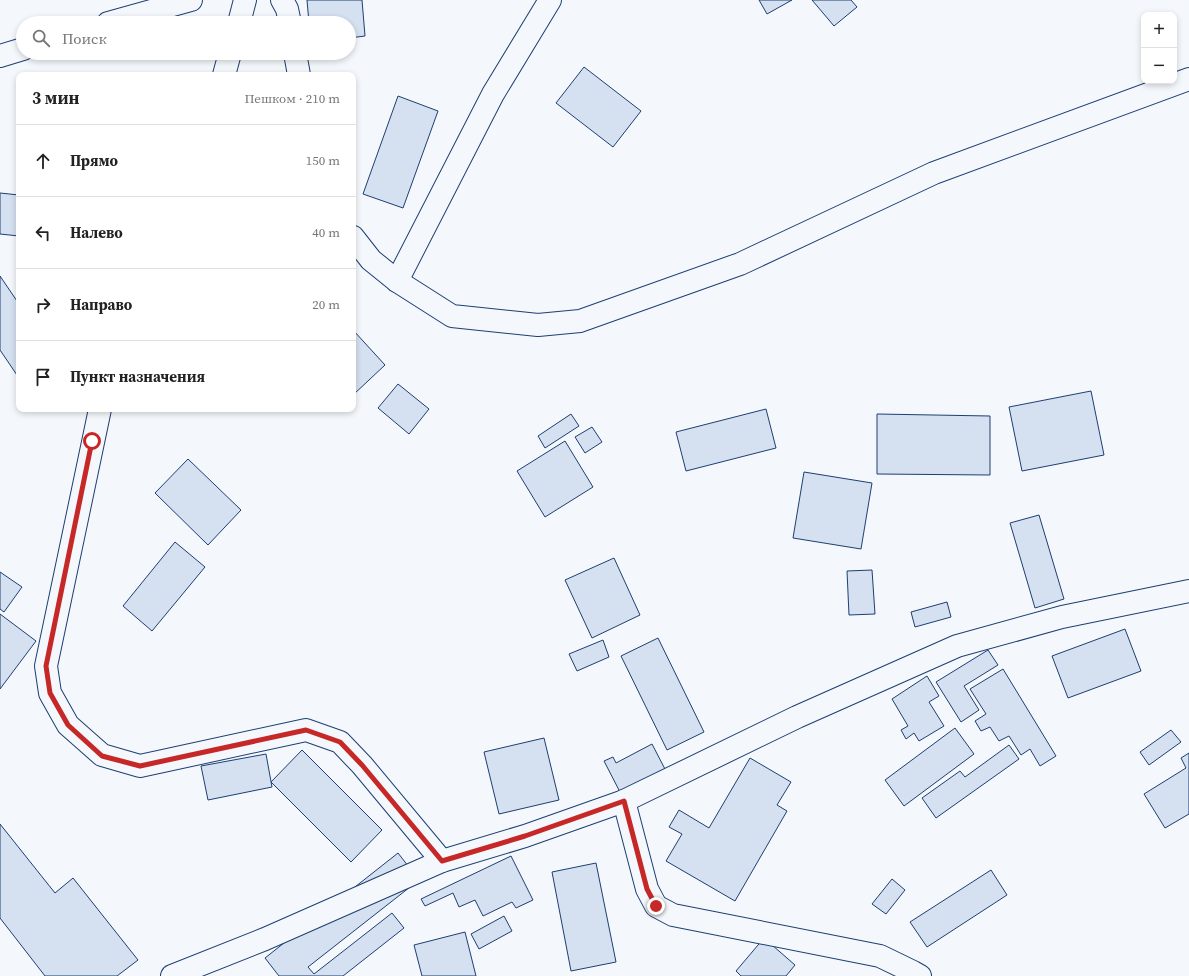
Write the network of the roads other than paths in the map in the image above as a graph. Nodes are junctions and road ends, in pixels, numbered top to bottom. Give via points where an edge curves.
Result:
1 (191, 0) edge
2 (245, 0) edge
3 (282, 0) edge
4 (550, 0) edge
5 (133, 16) edge
6 (241, 16) edge
7 (288, 16) edge
8 (16, 51) edge
9 (0, 56) edge
10 (228, 60) edge
11 (296, 60) edge
12 (225, 72) edge
13 (298, 72) edge
14 (1189, 79) edge
15 (356, 241) edge
16 (397, 281) junction
17 (99, 412) edge
18 (1189, 591) edge
19 (624, 801) junction
20 (442, 861) junction
21 (172, 976) edge
22 (920, 976) edge

1 - 5 street
2 - 6 street
3 - 7 street
4 - 16 street via 493,94
8 - 9 street
10 - 12 street
11 - 13 street
14 - 16 street via 934,173 740,264 580,321 538,325 452,316
15 - 16 street via 371,260
17 - 20 street via 46,666 50,693 68,725 102,756 140,766 306,730 340,742
18 - 19 street via 1062,617 957,646 797,717
19 - 20 street via 525,836
19 - 22 street via 647,889 656,906 673,916 880,956
20 - 21 street via 265,939

